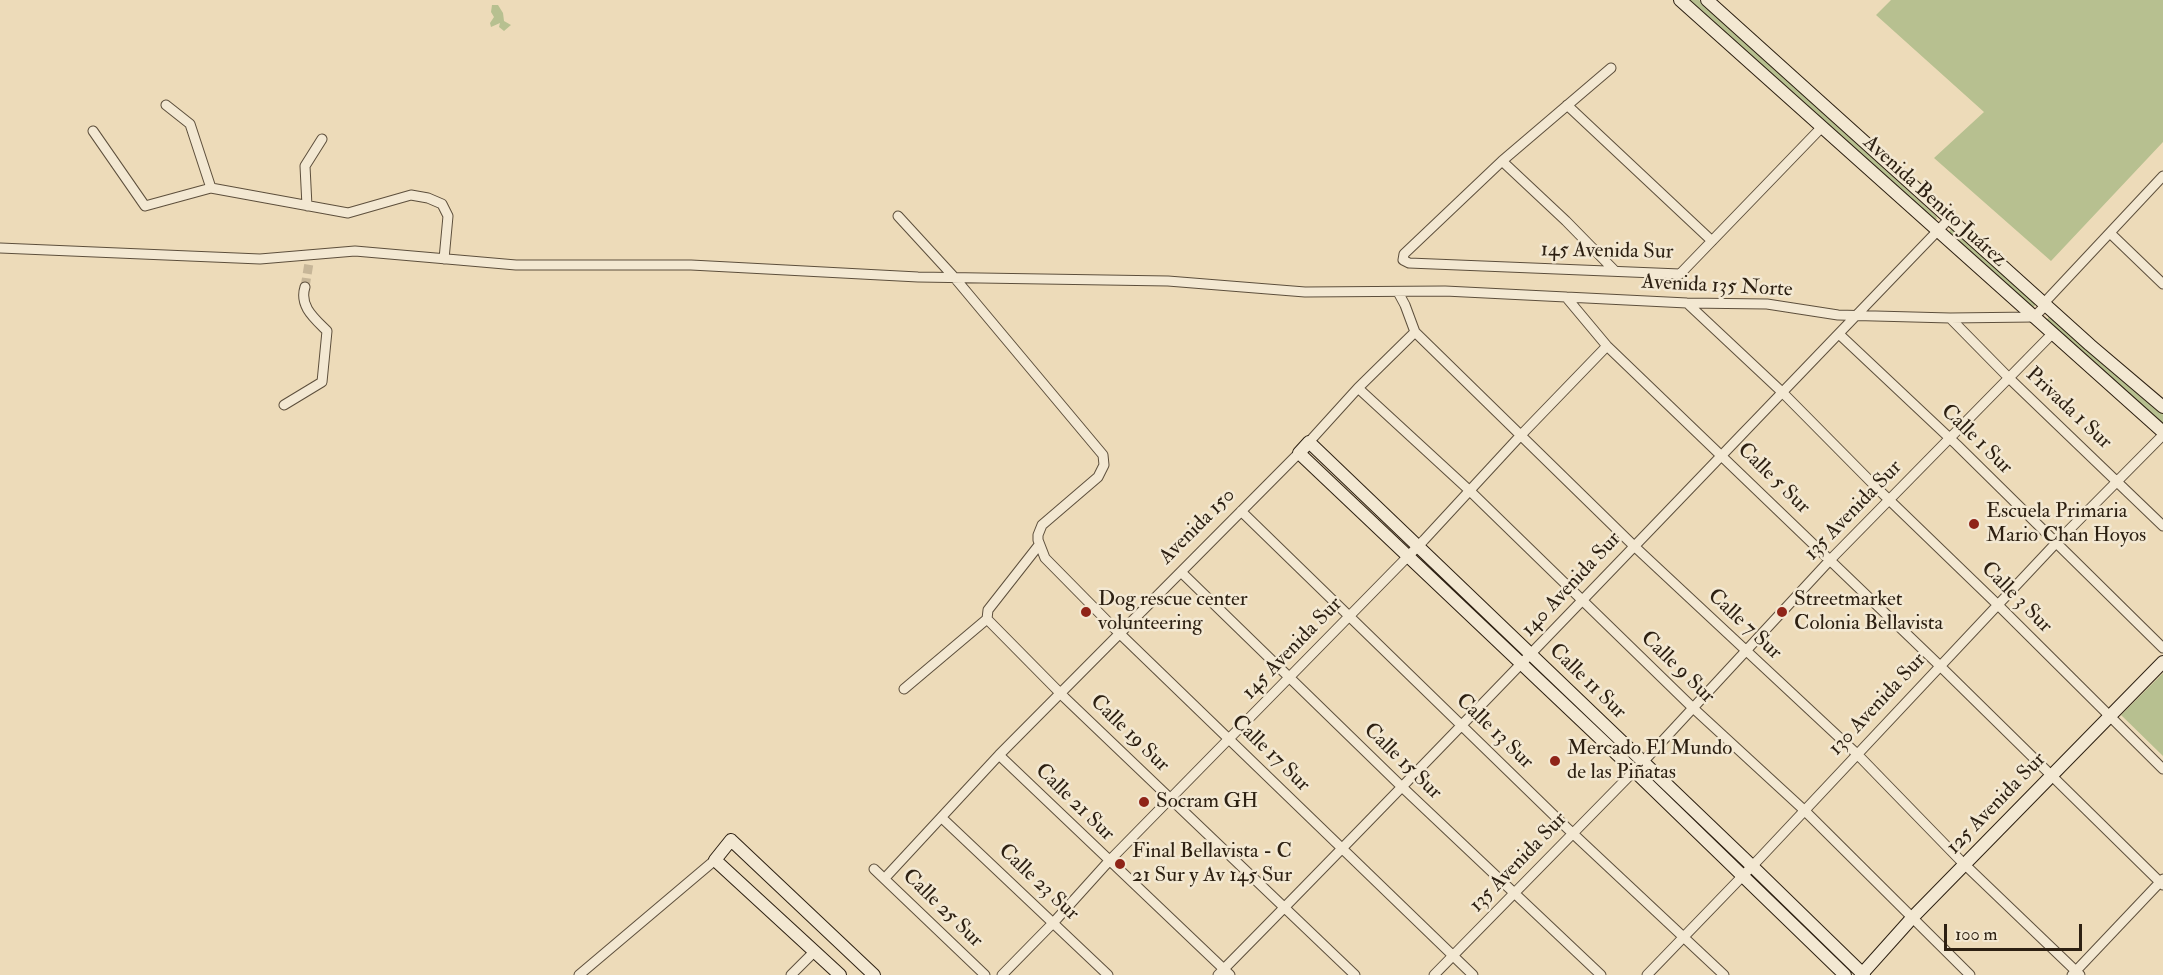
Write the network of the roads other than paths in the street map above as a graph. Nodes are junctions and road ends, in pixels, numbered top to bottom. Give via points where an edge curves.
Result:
1 (1680, 0) edge
2 (1707, 0) edge
3 (1611, 68) dead end
4 (166, 105) dead end
5 (1567, 105) junction
6 (1821, 128) junction
7 (93, 131) dead end
8 (322, 140) dead end
9 (1502, 161) junction
10 (2163, 176) edge
11 (211, 188) junction
12 (307, 206) junction
13 (898, 216) dead end
14 (1950, 218) junction
15 (1938, 230) junction
16 (2110, 233) junction
17 (1712, 241) junction
18 (0, 248) edge
19 (444, 259) junction
20 (1615, 272) junction
21 (954, 277) junction
22 (2163, 284) edge
23 (305, 286) tunnel mouth
24 (1398, 292) junction
25 (1566, 297) junction
26 (1687, 303) junction
27 (2044, 303) junction
28 (1857, 316) junction
29 (2034, 317) junction
30 (1950, 318) junction
31 (1415, 332) junction
32 (2053, 333) junction
33 (1839, 334) junction
34 (1608, 346) junction
35 (2010, 379) junction
36 (1358, 388) junction
37 (1783, 393) junction
38 (2162, 404) edge
39 (284, 405) dead end
40 (2163, 433) edge
41 (1521, 435) junction
42 (1949, 439) junction
43 (1309, 442) junction
44 (1299, 453) junction
45 (1722, 455) junction
46 (2118, 482) junction
47 (1470, 491) junction
48 (1889, 500) junction
49 (1241, 512) junction
50 (2163, 526) edge
51 (2056, 543) junction
52 (1040, 545) junction
53 (1634, 546) junction
54 (1413, 551) junction
55 (1830, 560) junction
56 (1181, 572) junction
57 (1582, 602) junction
58 (1998, 604) junction
59 (1349, 617) junction
60 (987, 619) junction
61 (1119, 633) junction
62 (2163, 648) edge
63 (1745, 651) junction
64 (1531, 655) junction
65 (2163, 662) edge
66 (1521, 665) junction
67 (1940, 665) junction
68 (1291, 678) junction
69 (904, 689) dead end
70 (1061, 693) junction
71 (1692, 707) junction
72 (2110, 718) junction
73 (1461, 725) junction
74 (1229, 740) junction
75 (1857, 754) junction
76 (999, 755) junction
77 (1638, 766) junction
78 (2163, 769) edge
79 (2051, 777) junction
80 (1401, 786) junction
81 (1171, 798) junction
82 (1804, 810) junction
83 (942, 818) junction
84 (1573, 833) junction
85 (1342, 847) junction
86 (715, 860) junction
87 (1109, 861) junction
88 (1965, 864) junction
89 (874, 869) dead end
90 (1748, 870) junction
91 (885, 878) junction
92 (2162, 882) edge
93 (1514, 895) junction
94 (1284, 907) junction
95 (1912, 918) junction
96 (1054, 922) junction
97 (1684, 936) junction
98 (815, 951) junction
99 (1453, 956) junction
100 (1224, 973) edge
101 (1863, 974) edge
102 (2076, 974) edge
103 (579, 975) edge
104 (791, 975) edge
105 (840, 975) edge
106 (874, 975) edge
107 (985, 975) edge
108 (1002, 975) edge
109 (1108, 975) edge
110 (1355, 975) edge
111 (1434, 975) edge
112 (1473, 975) edge
113 (1601, 975) edge
114 (1647, 975) edge
115 (1724, 975) edge
116 (1845, 975) edge
117 (1970, 975) edge

1 - 6 street, Avenida Benito Juárez
2 - 14 street, Avenida Benito Juárez
3 - 5 street
4 - 11 street via 190,124
5 - 9 street
5 - 17 street
6 - 15 street, Avenida Benito Juárez
6 - 17 street, 145 Avenida Sur
7 - 11 street via 145,206
8 - 12 street via 305,166
9 - 20 street
9 - 20 street, 145 Avenida Sur via 1404,254 1403,260
10 - 16 street
11 - 12 street
12 - 19 street via 348,213 411,195 428,198 442,204 448,216
13 - 21 street
14 - 15 street, 140 Avenida Sur
14 - 27 street, Avenida Benito Juárez
15 - 28 street, 140 Avenida Sur
15 - 29 street, Avenida Benito Juárez
16 - 22 street
16 - 27 street
17 - 20 street, 145 Avenida Sur via 1680,274
18 - 19 street, Avenida 135 Norte via 260,259 310,259 355,251
19 - 21 street, Avenida 135 Norte via 516,265 691,265
21 - 24 street, Avenida 135 Norte via 1168,281 1305,292
21 - 52 street via 1103,455 1104,465 1098,477 1042,525
23 - 39 street via 307,311 327,331 322,382
24 - 25 street, Avenida 135 Norte
24 - 31 street, Calle 7 Sur
25 - 26 street, Avenida 135 Norte
25 - 34 street, Calle 5 Sur
26 - 28 street, Avenida 135 Norte via 1767,304
26 - 37 street, Calle 3 Sur
27 - 29 street
27 - 38 street, Avenida Benito Juárez
28 - 30 street, Avenida 135 Norte
28 - 33 street, 140 Avenida Sur
29 - 30 street, Avenida 135 Norte
29 - 32 street, Avenida Benito Juárez
30 - 35 street, Privada 1 Sur
31 - 36 street, Avenida 150
31 - 41 street, Calle 7 Sur
32 - 35 street, 135 Avenida Sur
32 - 40 street, Avenida Benito Juárez
33 - 37 street, 140 Avenida Sur
33 - 42 street, Calle 1 Sur
34 - 41 street, 145 Avenida Sur
34 - 45 street, Calle 5 Sur
35 - 42 street, 135 Avenida Sur
35 - 46 street, Privada 1 Sur
36 - 43 street, Avenida 150
36 - 47 street, Calle 9 Sur
37 - 45 street, 140 Avenida Sur
37 - 48 street, Calle 3 Sur
40 - 46 street, 130 Avenida Sur
41 - 47 street, 145 Avenida Sur
41 - 53 street, Calle 7 Sur
42 - 48 street, 135 Avenida Sur
42 - 51 street, Calle 1 Sur
43 - 44 street, Avenida 150
43 - 54 street, Calle 11 Sur
44 - 49 street, Avenida 150
44 - 54 street, Calle 11 Sur
45 - 53 street, 140 Avenida Sur
45 - 55 street, Calle 5 Sur
46 - 50 street, Privada 1 Sur
46 - 51 street, 130 Avenida Sur
47 - 54 street, 145 Avenida Sur
47 - 57 street, Calle 9 Sur
48 - 55 street, 135 Avenida Sur
48 - 58 street, Calle 3 Sur
49 - 56 street, Avenida 150
49 - 59 street, Calle 13 Sur
51 - 58 street, 130 Avenida Sur
51 - 62 street, Calle 1 Sur
52 - 60 street via 988,610
52 - 61 street, Calle 17 Sur via 1045,558
53 - 57 street, 140 Avenida Sur
53 - 63 street, Calle 7 Sur
54 - 59 street, 145 Avenida Sur
54 - 64 street, Calle 11 Sur
54 - 66 street, Calle 11 Sur
55 - 63 street, 135 Avenida Sur
55 - 67 street, Calle 5 Sur
56 - 61 street, Avenida 150
56 - 68 street, Calle 15 Sur
57 - 64 street, 140 Avenida Sur
57 - 71 street, Calle 9 Sur
58 - 67 street, 130 Avenida Sur
58 - 72 street, Calle 3 Sur
59 - 68 street, 145 Avenida Sur
59 - 73 street, Calle 13 Sur
60 - 69 street
60 - 70 street
61 - 70 street, Avenida 150
61 - 74 street, Calle 17 Sur
63 - 71 street, 135 Avenida Sur
63 - 75 street, Calle 7 Sur
64 - 66 street, 140 Avenida Sur
64 - 77 street, Calle 11 Sur
65 - 72 street, 125 Avenida Sur
66 - 73 street, 140 Avenida Sur
66 - 77 street, Calle 11 Sur
67 - 75 street, 130 Avenida Sur
67 - 79 street, Calle 5 Sur
68 - 74 street, 145 Avenida Sur
68 - 80 street, Calle 15 Sur
70 - 76 street, Avenida 150
70 - 81 street, Calle 19 Sur
71 - 77 street, 135 Avenida Sur
71 - 82 street, Calle 9 Sur
72 - 78 street, Calle 3 Sur
72 - 79 street, 125 Avenida Sur
73 - 80 street, 140 Avenida Sur
73 - 84 street, Calle 13 Sur
74 - 81 street, 145 Avenida Sur
74 - 85 street, Calle 17 Sur
75 - 82 street, 130 Avenida Sur
75 - 88 street, Calle 7 Sur
76 - 83 street, Avenida 150
76 - 87 street, Calle 21 Sur
77 - 84 street, 135 Avenida Sur
77 - 90 street, Calle 11 Sur
79 - 88 street, 125 Avenida Sur
79 - 92 street, Calle 5 Sur
80 - 85 street, 140 Avenida Sur
80 - 93 street, Calle 15 Sur
81 - 87 street, 145 Avenida Sur
81 - 94 street, Calle 19 Sur
82 - 90 street, 130 Avenida Sur
82 - 95 street, Calle 9 Sur
83 - 91 street, Avenida 150
83 - 96 street, Calle 23 Sur
84 - 93 street, 135 Avenida Sur
84 - 97 street, Calle 13 Sur
85 - 94 street, 140 Avenida Sur
85 - 99 street, Calle 17 Sur
86 - 98 street
86 - 103 street
86 - 106 street via 731,840
87 - 96 street, 145 Avenida Sur
87 - 100 street, Calle 21 Sur
88 - 95 street, 125 Avenida Sur
88 - 102 street, Calle 7 Sur
89 - 91 street, Calle 25 Sur
90 - 97 street, 130 Avenida Sur
90 - 101 street, Calle 11 Sur
90 - 116 street, Calle 11 Sur
91 - 107 street, Calle 25 Sur
92 - 102 street
93 - 99 street, 135 Avenida Sur
93 - 113 street, Calle 15 Sur
94 - 100 street, 140 Avenida Sur
94 - 110 street, Calle 19 Sur
95 - 101 street, 125 Avenida Sur
95 - 117 street, Calle 9 Sur
96 - 108 street, 145 Avenida Sur
96 - 109 street, Calle 23 Sur
97 - 114 street, 130 Avenida Sur
97 - 115 street, Calle 13 Sur
98 - 104 street
98 - 105 street
99 - 111 street, 135 Avenida Sur
99 - 112 street, Calle 17 Sur

